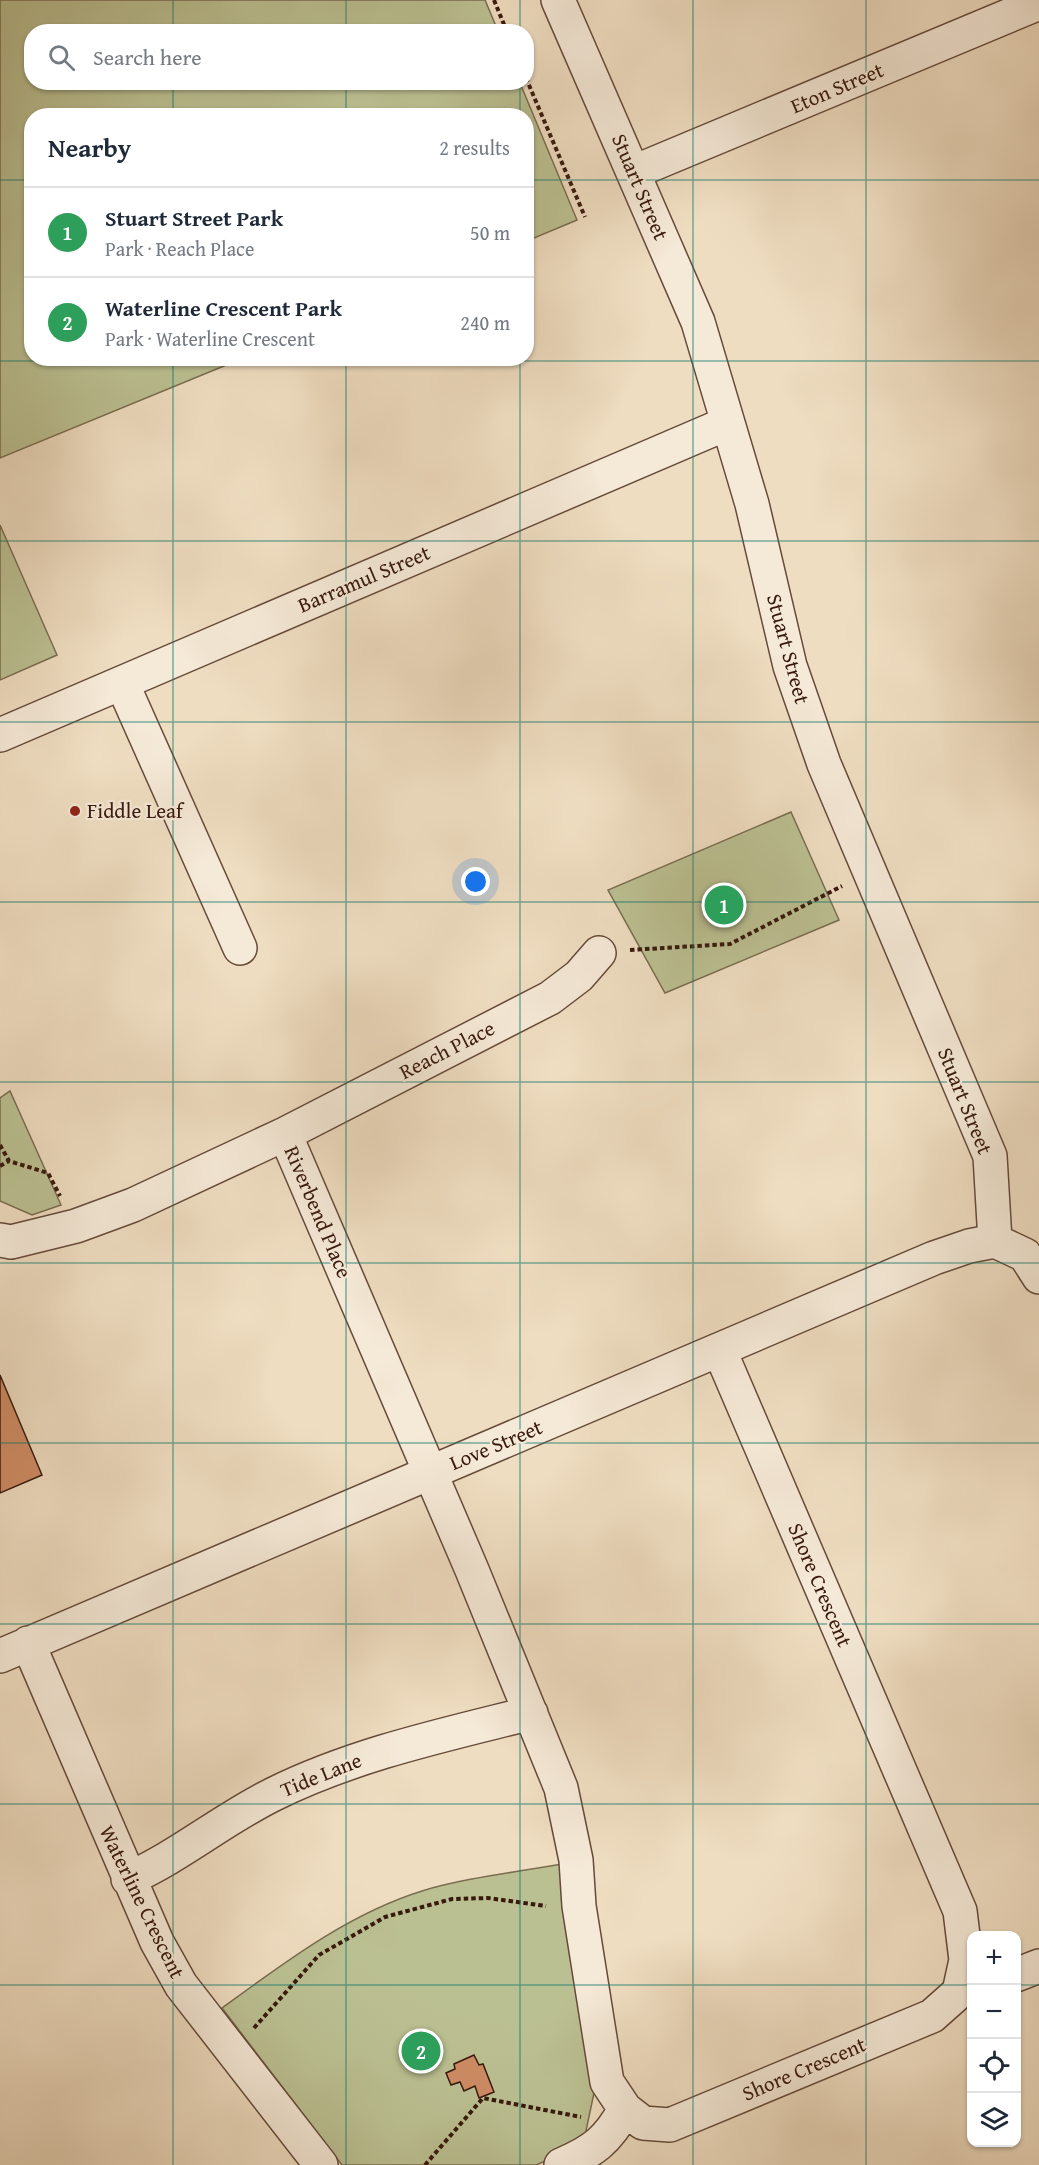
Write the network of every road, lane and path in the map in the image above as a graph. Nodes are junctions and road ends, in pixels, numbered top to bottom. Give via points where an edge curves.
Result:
1 (494, 0) edge
2 (558, 0) edge
3 (1039, 3) edge
4 (504, 24) edge
5 (531, 90) edge
6 (634, 172) junction
7 (585, 218) dead end
8 (728, 423) junction
9 (122, 683) junction
10 (0, 735) edge
11 (871, 870) junction
12 (240, 948) dead end
13 (599, 952) joint
14 (285, 1134) junction
15 (0, 1144) edge
16 (9, 1161) junction
17 (0, 1166) edge
18 (76, 1226) junction
19 (0, 1240) edge
20 (995, 1241) junction
21 (1039, 1277) edge
22 (720, 1351) junction
23 (429, 1473) junction
24 (14, 1649) edge
25 (531, 1713) junction
26 (128, 1880) junction
27 (579, 1906) junction
28 (1039, 1966) edge
29 (1021, 1973) edge
30 (965, 1992) edge
31 (233, 2054) junction
32 (621, 2116) junction
33 (321, 2165) edge
34 (425, 2165) edge
35 (561, 2165) edge

1 - 4 path
2 - 6 street, Stuart Street
3 - 6 street, Eton Street
5 - 7 path
6 - 8 street, Stuart Street via 698,322
8 - 9 street, Barramul Street
8 - 11 street, Stuart Street via 752,504 790,666 824,764
9 - 10 street, Barramul Street
9 - 12 street
11 - 13 path via 730,944
11 - 20 street, Stuart Street via 990,1156
13 - 14 street, Reach Place via 579,976 550,998
14 - 18 street, Riverbend Place via 133,1205
14 - 23 street, Riverbend Place
15 - 16 path
16 - 17 path
16 - 18 path via 48,1173
18 - 19 street, Riverbend Place via 10,1242
20 - 21 street via 1025,1255
20 - 22 street, Love Street via 934,1258
22 - 23 street, Love Street
22 - 30 street, Shore Crescent via 960,1911
23 - 24 street, Love Street
23 - 25 street, Shore Crescent
24 - 26 street, Waterline Crescent
25 - 26 street, Tide Lane via 375,1753 273,1794 158,1866
25 - 27 street, Shore Crescent via 561,1788 576,1860
26 - 31 street, Waterline Crescent via 181,1984
27 - 31 path via 452,1899 385,1917 319,1955
27 - 32 street, Shore Crescent via 607,2082
28 - 29 street
30 - 32 street, Shore Crescent via 932,2016 670,2125
31 - 33 street, Waterline Crescent
32 - 34 path via 483,2098
32 - 35 street via 611,2133 588,2154

